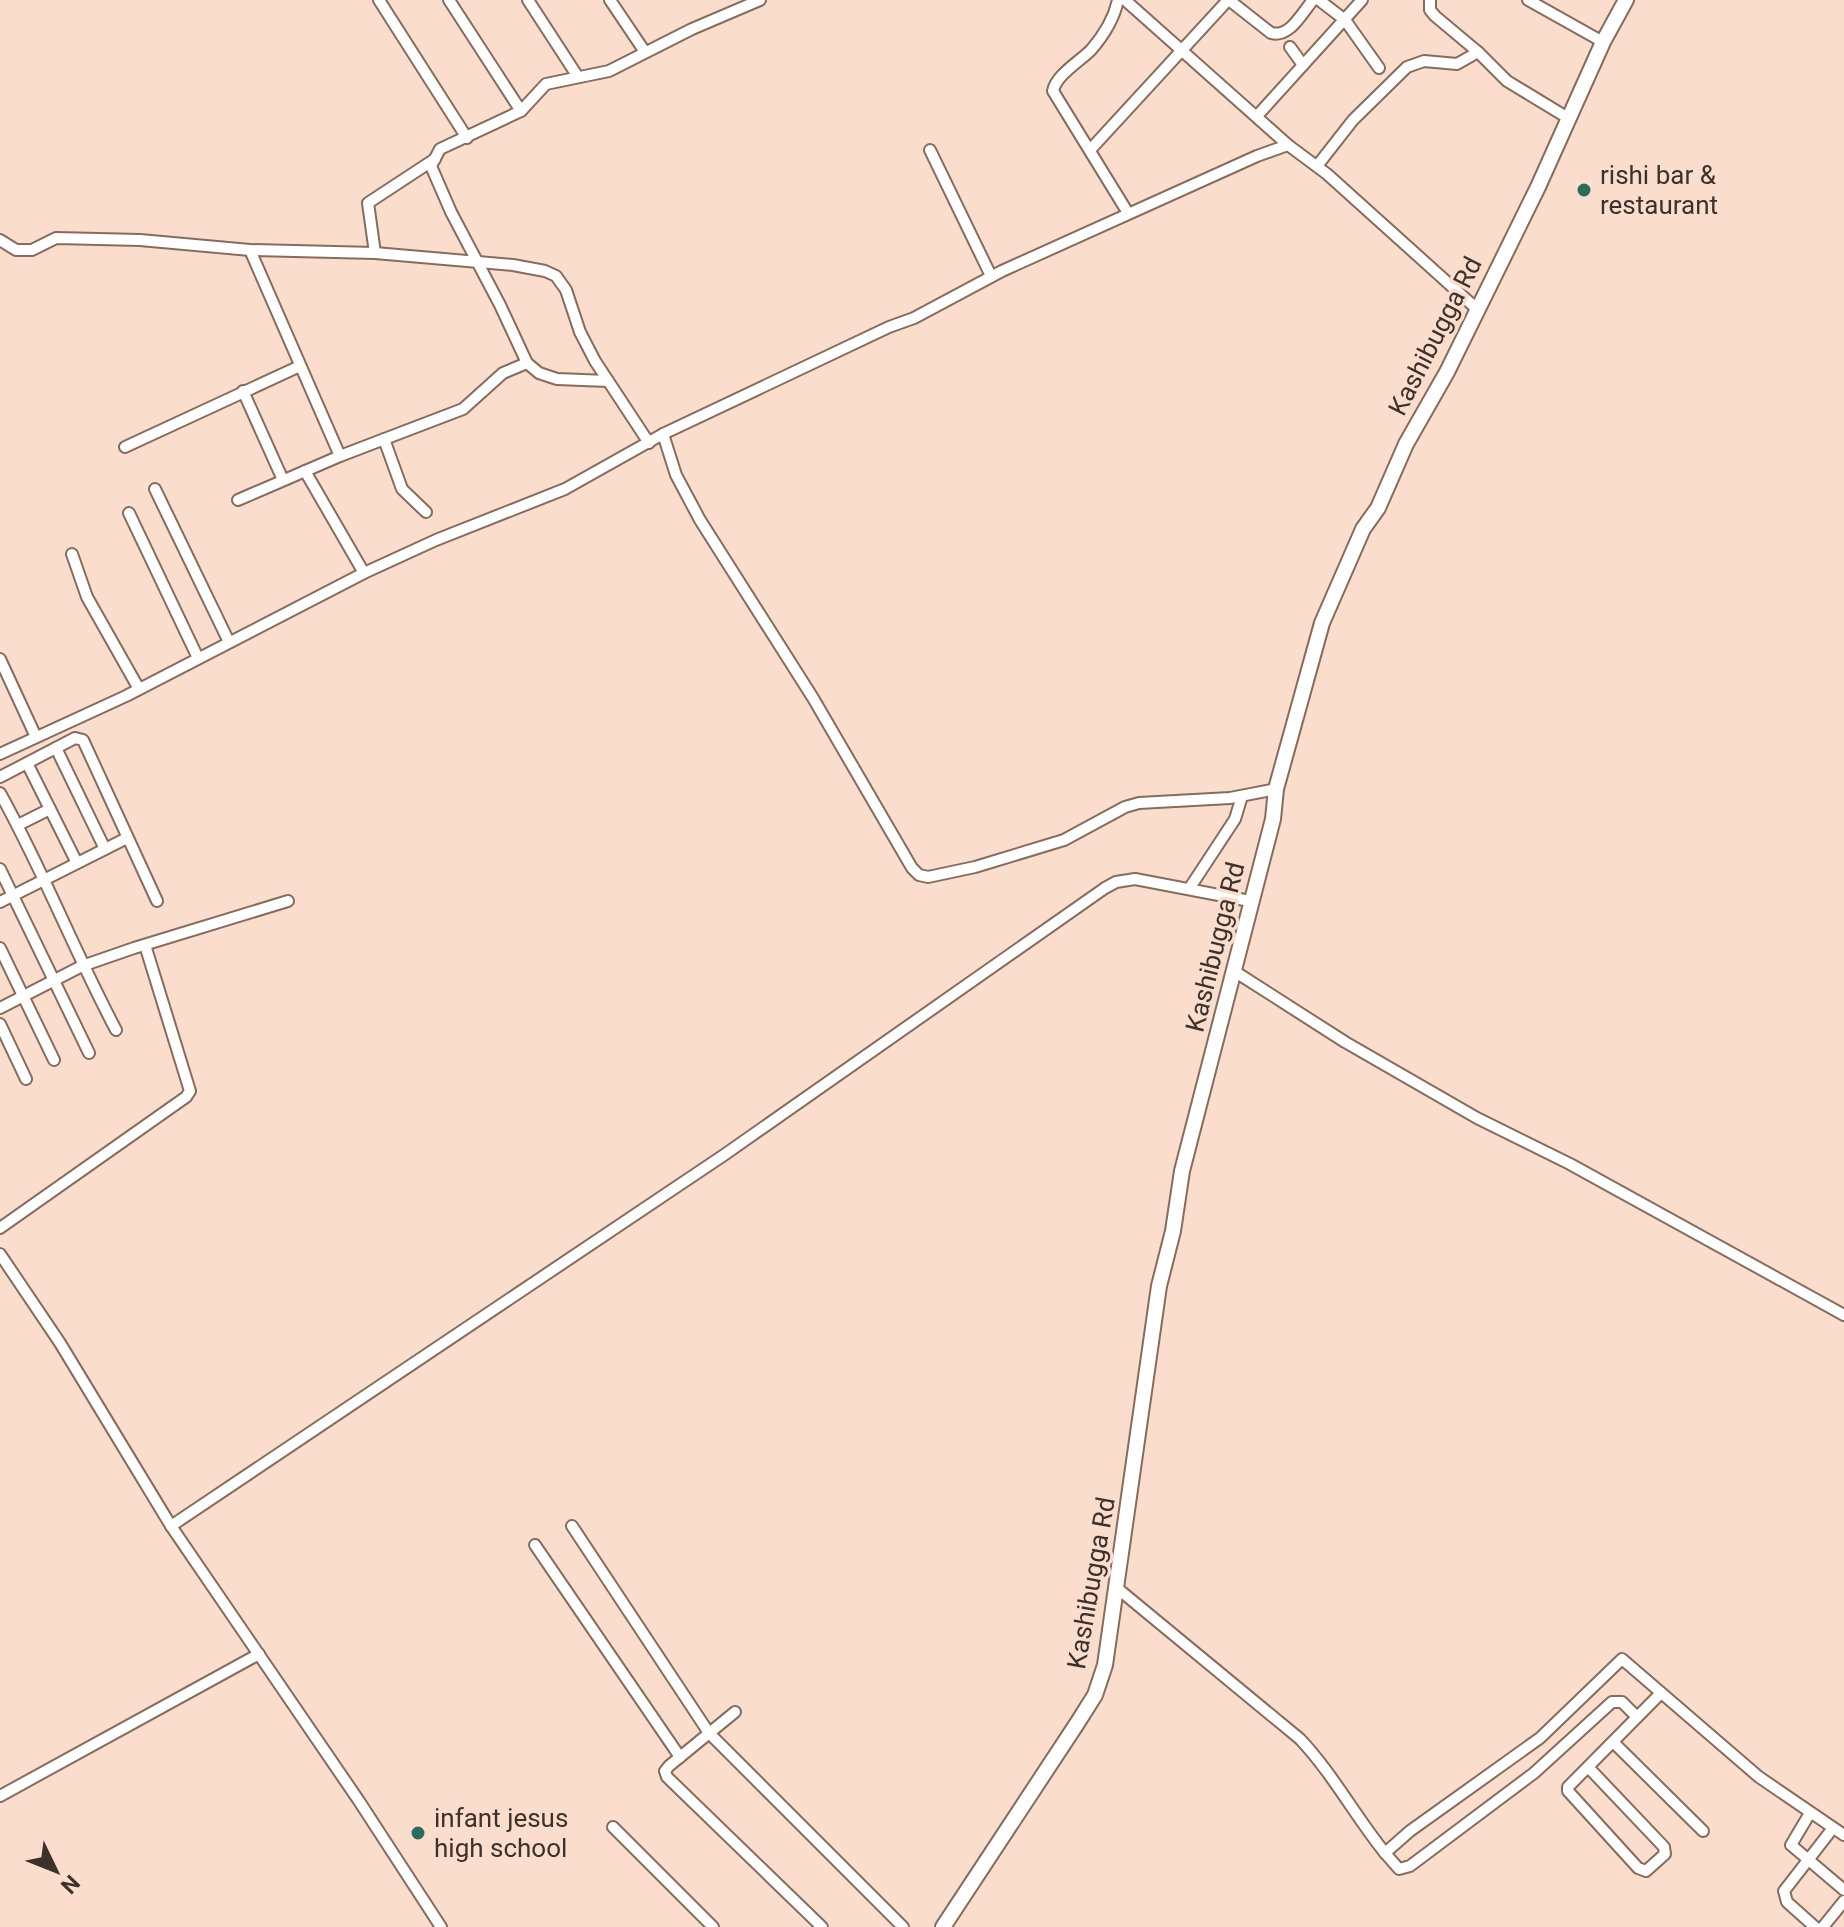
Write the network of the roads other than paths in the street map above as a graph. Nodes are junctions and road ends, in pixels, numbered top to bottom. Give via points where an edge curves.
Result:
1 (379, 0) edge
2 (449, 0) edge
3 (528, 0) edge
4 (610, 0) edge
5 (760, 0) edge
6 (1118, 0) edge
7 (1125, 0) edge
8 (1228, 0) edge
9 (1313, 0) edge
10 (1319, 0) edge
11 (1362, 0) edge
12 (1430, 0) edge
13 (1528, 0) edge
14 (1626, 0) edge
15 (1345, 20) junction
16 (1603, 42) junction
17 (1290, 47) dead end
18 (1183, 51) junction
19 (645, 52) junction
20 (1478, 52) junction
21 (1303, 65) junction
22 (1379, 68) dead end
23 (578, 77) junction
24 (521, 111) junction
25 (1257, 116) junction
26 (1568, 118) junction
27 (467, 138) junction
28 (1288, 145) junction
29 (930, 150) dead end
30 (1090, 150) junction
31 (436, 158) junction
32 (1317, 166) junction
33 (1128, 213) junction
34 (0, 240) edge
35 (250, 250) junction
36 (375, 253) junction
37 (478, 261) junction
38 (991, 276) junction
39 (1478, 310) junction
40 (527, 363) junction
41 (300, 366) junction
42 (608, 381) junction
43 (243, 391) junction
44 (663, 434) junction
45 (384, 439) junction
46 (649, 443) junction
47 (125, 447) dead end
48 (340, 456) junction
49 (305, 471) junction
50 (283, 480) junction
51 (155, 489) dead end
52 (238, 500) dead end
53 (426, 512) dead end
54 (129, 513) dead end
55 (72, 554) dead end
56 (364, 573) junction
57 (229, 642) junction
58 (198, 658) junction
59 (0, 659) edge
60 (139, 689) junction
61 (36, 737) junction
62 (56, 748) junction
63 (0, 754) edge
64 (27, 763) junction
65 (0, 777) edge
66 (1276, 789) junction
67 (0, 793) edge
68 (1242, 796) junction
69 (50, 809) junction
70 (18, 825) junction
71 (127, 838) junction
72 (105, 849) junction
73 (77, 863) junction
74 (0, 869) edge
75 (43, 879) junction
76 (1189, 889) junction
77 (13, 896) junction
78 (157, 901) dead end
79 (288, 901) dead end
80 (1250, 901) junction
81 (0, 902) edge
82 (145, 945) junction
83 (0, 948) edge
84 (82, 966) junction
85 (1234, 971) junction
86 (54, 981) junction
87 (24, 996) junction
88 (0, 1008) edge
89 (0, 1024) edge
90 (116, 1030) dead end
91 (89, 1053) dead end
92 (54, 1060) dead end
93 (26, 1079) dead end
94 (0, 1228) edge
95 (0, 1254) edge
96 (1844, 1315) edge
97 (171, 1526) junction
98 (572, 1526) dead end
99 (535, 1545) dead end
100 (1117, 1588) junction
101 (259, 1654) junction
102 (1661, 1693) junction
103 (735, 1712) dead end
104 (1637, 1717) junction
105 (709, 1733) junction
106 (1613, 1742) junction
107 (680, 1757) junction
108 (1588, 1767) junction
109 (0, 1796) edge
110 (1810, 1813) junction
111 (613, 1827) dead end
112 (1833, 1828) junction
113 (1703, 1831) dead end
114 (1844, 1835) edge
115 (1385, 1853) junction
116 (1807, 1861) junction
117 (1844, 1890) edge
118 (1844, 1901) edge
119 (441, 1927) edge
120 (713, 1927) edge
121 (822, 1927) edge
122 (903, 1927) edge
123 (943, 1927) edge
124 (1815, 1927) edge
125 (1823, 1927) edge

1 - 27 street
2 - 24 street
3 - 23 street
4 - 19 street
5 - 19 street
6 - 30 street via 1093,47 1054,85 1056,98
7 - 18 street
8 - 9 street via 1278,35
8 - 18 street
10 - 15 street
11 - 15 street
12 - 20 street via 1435,16
13 - 16 street
14 - 16 main road, Kashibugga Rd
15 - 21 street
15 - 22 street
16 - 26 main road, Kashibugga Rd
17 - 21 street
18 - 25 street
18 - 30 street
19 - 23 street via 609,71
20 - 26 street via 1507,81
20 - 32 street via 1457,64 1424,61 1407,67 1353,120
21 - 25 street
23 - 24 street via 546,84
24 - 27 street
25 - 28 street
26 - 39 main road, Kashibugga Rd
27 - 31 street via 440,149
28 - 32 street
28 - 33 street
29 - 38 street
30 - 33 street
31 - 36 street via 368,203
31 - 37 street via 431,166
32 - 39 street
33 - 38 street
34 - 35 street via 16,250 32,250 56,238
35 - 36 street
35 - 41 street
36 - 37 street
37 - 40 street
37 - 42 street via 556,276
38 - 44 street via 914,318
39 - 66 main road, Kashibugga Rd via 1363,529 1322,623
40 - 42 street via 557,379
40 - 45 street via 503,373 463,409
41 - 43 street
41 - 48 street
42 - 46 street
43 - 47 street
43 - 50 street
44 - 46 street
44 - 68 street via 676,475 700,520 919,875 975,867 1064,840 1139,803
45 - 48 street
45 - 53 street via 402,489
46 - 56 street via 565,489
48 - 49 street
49 - 50 street
49 - 56 street
50 - 52 street
51 - 57 street
54 - 58 street
55 - 60 street via 87,597
56 - 57 street
57 - 58 street
58 - 60 street
59 - 61 street
60 - 61 street
61 - 63 street
62 - 64 street
62 - 71 street via 75,738 83,740
62 - 72 street
64 - 65 street
64 - 69 street
66 - 68 street
66 - 80 main road, Kashibugga Rd
67 - 70 street
68 - 76 street via 1235,819
69 - 70 street
69 - 73 street
70 - 75 street
71 - 72 street
71 - 78 street
72 - 73 street
73 - 75 street
74 - 77 street
75 - 77 street
75 - 84 street
76 - 80 street
76 - 97 street via 1135,879 1105,888 736,1147
77 - 81 street
77 - 86 street
79 - 82 street
80 - 85 main road, Kashibugga Rd
82 - 84 street
82 - 94 street via 190,1091
83 - 87 street
84 - 86 street
84 - 90 street
85 - 96 street via 1477,1118
85 - 100 main road, Kashibugga Rd via 1182,1171 1159,1286
86 - 87 street
86 - 91 street
87 - 88 street
87 - 92 street
89 - 93 street
95 - 97 street
97 - 101 street
98 - 105 street
99 - 107 street
100 - 115 street via 1300,1739
100 - 123 main road, Kashibugga Rd via 1095,1695
101 - 109 street
101 - 119 street
102 - 104 street
102 - 110 street via 1750,1770
102 - 115 street via 1622,1659 1540,1738
103 - 105 street
104 - 106 street
104 - 115 street via 1622,1702 1612,1702 1534,1773 1410,1866 1399,1869
105 - 107 street
105 - 122 street
106 - 108 street
106 - 113 street
107 - 121 street via 665,1771 672,1783
108 - 108 street via 1568,1787 1570,1794 1638,1868 1651,1869 1665,1854 1664,1847
110 - 112 street
110 - 116 street via 1791,1845
111 - 120 street
112 - 114 street
112 - 116 street
116 - 117 street
116 - 124 street via 1784,1897
118 - 125 street

